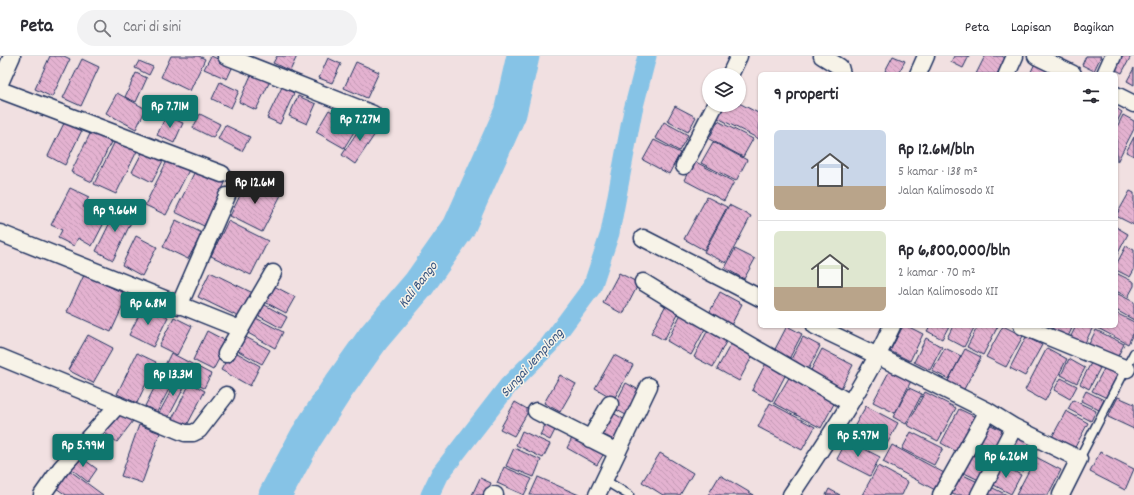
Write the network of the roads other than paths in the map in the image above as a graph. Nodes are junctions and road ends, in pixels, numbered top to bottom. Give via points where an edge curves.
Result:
1 (12, 56) edge
2 (226, 56) edge
3 (739, 56) edge
4 (822, 56) edge
5 (926, 56) edge
6 (1016, 56) edge
7 (1113, 56) edge
8 (1042, 57) edge
9 (733, 68) edge
10 (841, 72) edge
11 (919, 72) edge
12 (1008, 72) edge
13 (1069, 72) edge
14 (1106, 72) edge
15 (0, 83) edge
16 (0, 90) edge
17 (1118, 96) edge
18 (1134, 104) edge
19 (711, 112) edge
20 (373, 114) dead end
21 (684, 166) dead end
22 (222, 174) dead end
23 (227, 196) dead end
24 (0, 233) edge
25 (643, 238) dead end
26 (274, 273) dead end
27 (643, 282) dead end
28 (758, 297) edge
29 (179, 306) junction
30 (819, 328) edge
31 (891, 328) edge
32 (1027, 328) edge
33 (240, 329) junction
34 (1134, 353) edge
35 (226, 354) dead end
36 (0, 356) edge
37 (878, 356) junction
38 (1127, 369) junction
39 (649, 386) dead end
40 (226, 395) dead end
41 (610, 404) dead end
42 (850, 404) junction
43 (118, 405) junction
44 (536, 411) dead end
45 (988, 411) junction
46 (1014, 427) junction
47 (590, 439) junction
48 (617, 452) junction
49 (1079, 459) junction
50 (604, 480) junction
51 (42, 495) edge
52 (492, 495) edge
53 (495, 495) edge
54 (597, 495) edge
55 (629, 495) edge
56 (791, 495) edge
57 (940, 495) edge
58 (980, 495) edge
59 (1061, 495) edge

1 - 15 street
2 - 20 street
3 - 9 street
4 - 10 street via 840,67
5 - 11 street
6 - 12 street
7 - 14 street
8 - 13 street
16 - 22 street
17 - 18 street
19 - 21 street
23 - 29 street
24 - 29 street
25 - 28 street
26 - 33 street
27 - 42 street
29 - 33 street
30 - 37 street
31 - 37 street
32 - 38 street
33 - 35 street
34 - 38 lane
36 - 43 street
37 - 42 street
37 - 45 street
38 - 49 lane
39 - 48 street
40 - 43 street via 199,430 192,433 177,430
41 - 47 street
42 - 56 street
43 - 51 street via 61,468
44 - 47 street
45 - 46 street
45 - 57 street
46 - 49 street
46 - 58 street
47 - 48 street
48 - 50 street
49 - 59 street
50 - 54 street
50 - 55 lane
52 - 53 street

